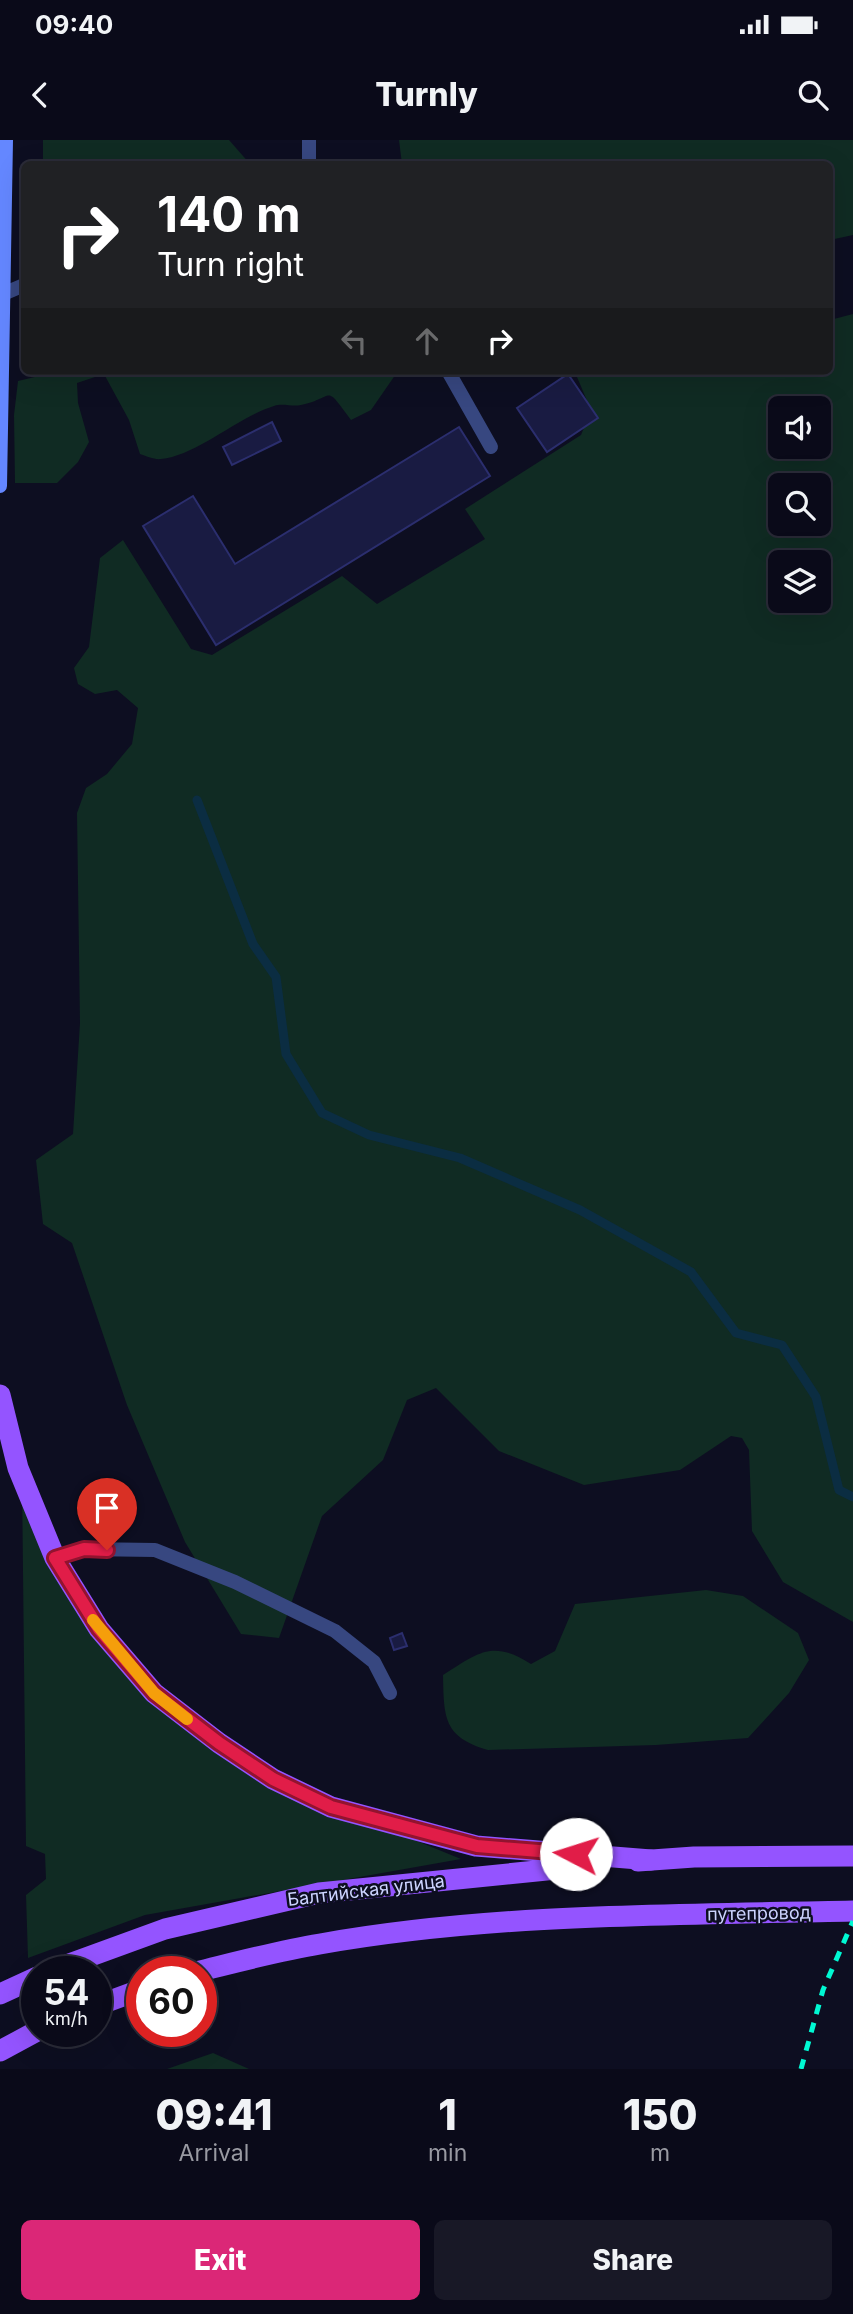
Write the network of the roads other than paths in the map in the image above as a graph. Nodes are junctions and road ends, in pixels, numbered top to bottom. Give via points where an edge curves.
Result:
1 (6, 140) edge
2 (309, 140) edge
3 (309, 161) edge
4 (21, 286) edge
5 (2, 293) edge
6 (451, 375) edge
7 (491, 447) dead end
8 (0, 486) edge
9 (0, 1395) edge
10 (55, 1558) junction
11 (390, 1693) dead end
12 (853, 1856) edge
13 (651, 1860) junction
14 (853, 1911) edge
15 (91, 1956) edge
16 (217, 1967) edge
17 (21, 1984) edge
18 (0, 1994) edge
19 (21, 2040) edge
20 (0, 2051) edge

1 - 5 main road
2 - 3 lane
4 - 5 lane
5 - 8 main road
6 - 7 lane
9 - 10 main road via 19,1468
10 - 11 lane via 84,1549 155,1550 235,1581 335,1631 374,1662
10 - 13 main road via 99,1629 154,1693 273,1779 331,1807 477,1846
12 - 13 main road, Балтийская улица
13 - 15 main road, Балтийская улица via 319,1893 165,1929
14 - 16 main road, путепровод via 471,1926 321,1943
17 - 18 main road
19 - 20 main road

